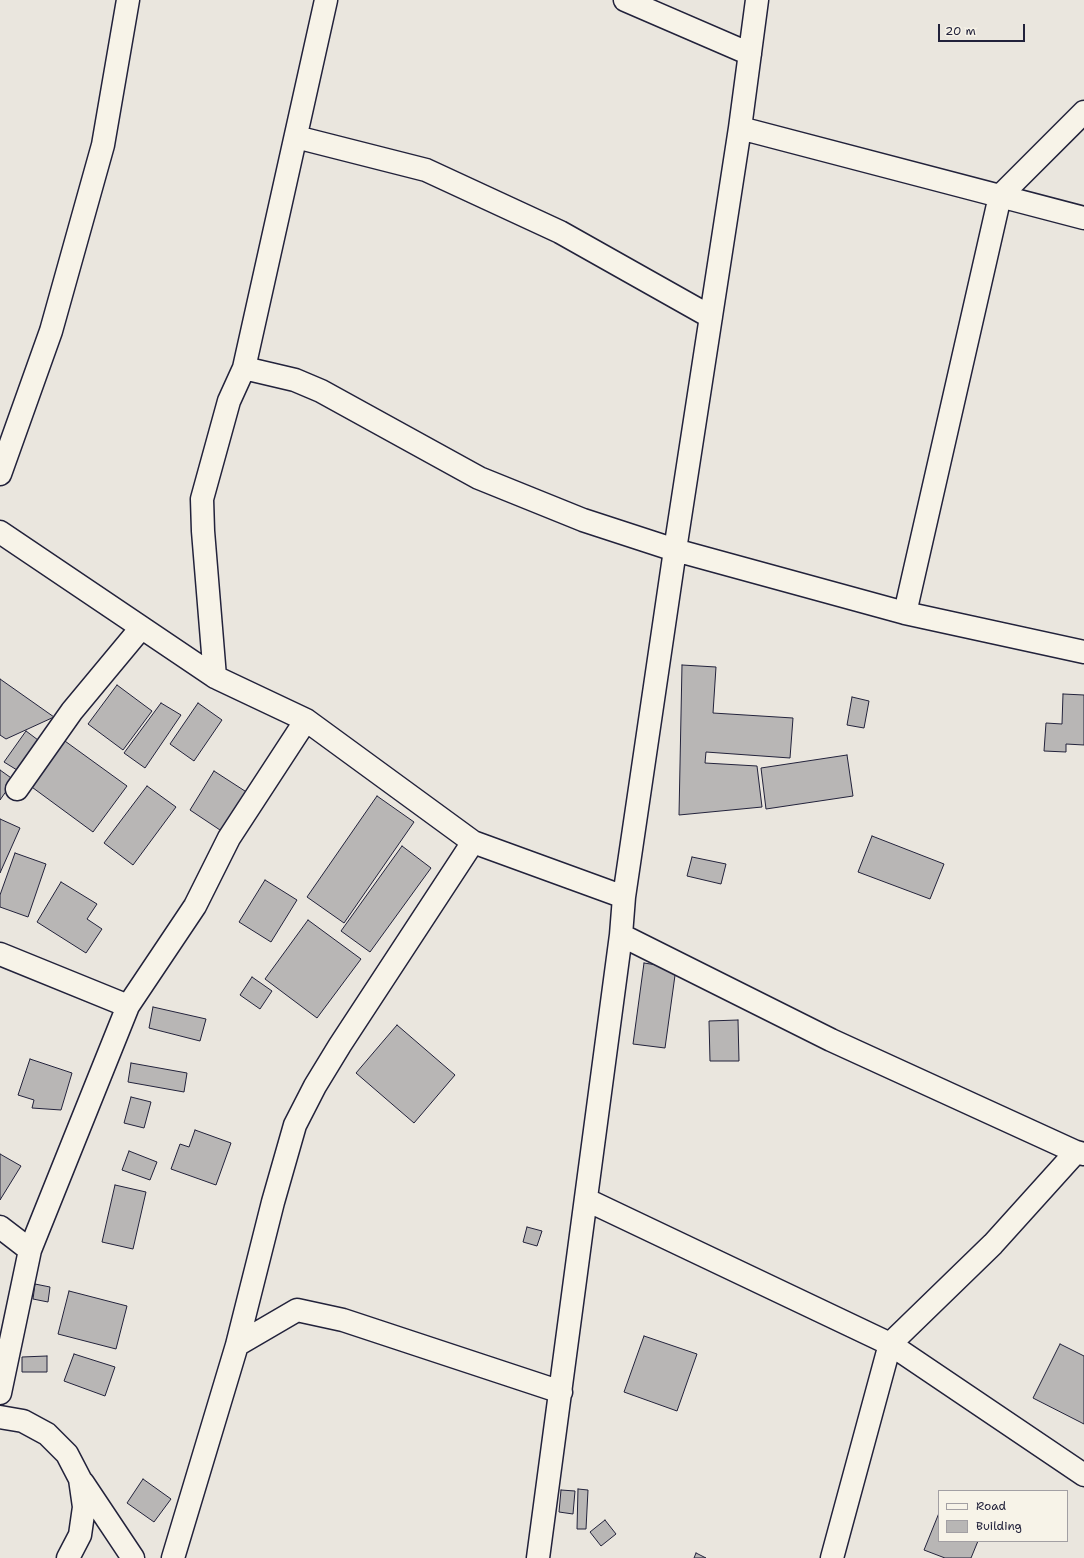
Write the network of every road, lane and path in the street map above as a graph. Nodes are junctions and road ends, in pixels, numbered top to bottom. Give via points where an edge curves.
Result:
1 (128, 0) edge
2 (326, 0) edge
3 (625, 0) edge
4 (757, 0) edge
5 (750, 54) junction
6 (1084, 112) edge
7 (740, 128) junction
8 (296, 137) junction
9 (1000, 196) junction
10 (1084, 218) edge
11 (711, 317) junction
12 (244, 368) junction
13 (0, 474) edge
14 (0, 532) edge
15 (675, 550) junction
16 (905, 613) junction
17 (141, 628) junction
18 (1084, 652) edge
19 (215, 677) junction
20 (306, 720) junction
21 (17, 789) dead end
22 (474, 842) junction
23 (624, 897) junction
24 (621, 935) junction
25 (0, 954) edge
26 (128, 1006) junction
27 (1080, 1153) edge
28 (587, 1200) junction
29 (0, 1226) edge
30 (30, 1250) junction
31 (890, 1344) junction
32 (237, 1345) junction
33 (561, 1392) junction
34 (0, 1393) edge
35 (0, 1417) edge
36 (1084, 1475) edge
37 (80, 1479) junction
38 (68, 1558) edge
39 (134, 1558) edge
40 (173, 1558) edge
41 (538, 1558) edge
42 (832, 1558) edge

1 - 13 street via 103,145 51,332
2 - 8 street
3 - 5 street
4 - 5 street
5 - 7 street
6 - 9 street
7 - 9 street
7 - 11 street
8 - 11 street via 426,170 560,232
8 - 12 street
9 - 10 street
9 - 16 street
11 - 15 street
12 - 15 street via 295,380 321,391 479,478 583,520
12 - 19 street via 229,401 202,499
14 - 17 street
15 - 16 street
15 - 23 street
16 - 18 street
17 - 19 street
17 - 21 street via 72,711
19 - 20 street
20 - 22 street
20 - 26 street via 229,838 195,906
22 - 23 street
22 - 32 street via 340,1045 315,1086 296,1125 273,1202
23 - 24 street
24 - 27 street via 831,1040
24 - 28 street
25 - 26 street
26 - 30 street
27 - 31 street via 993,1244
28 - 31 street
28 - 33 street
29 - 30 street
30 - 34 street
31 - 36 street
31 - 42 street
32 - 33 street via 297,1310 343,1320
32 - 40 street
33 - 41 street
35 - 37 street via 23,1421 48,1434 67,1454
37 - 38 street via 84,1507 80,1535
37 - 39 street

